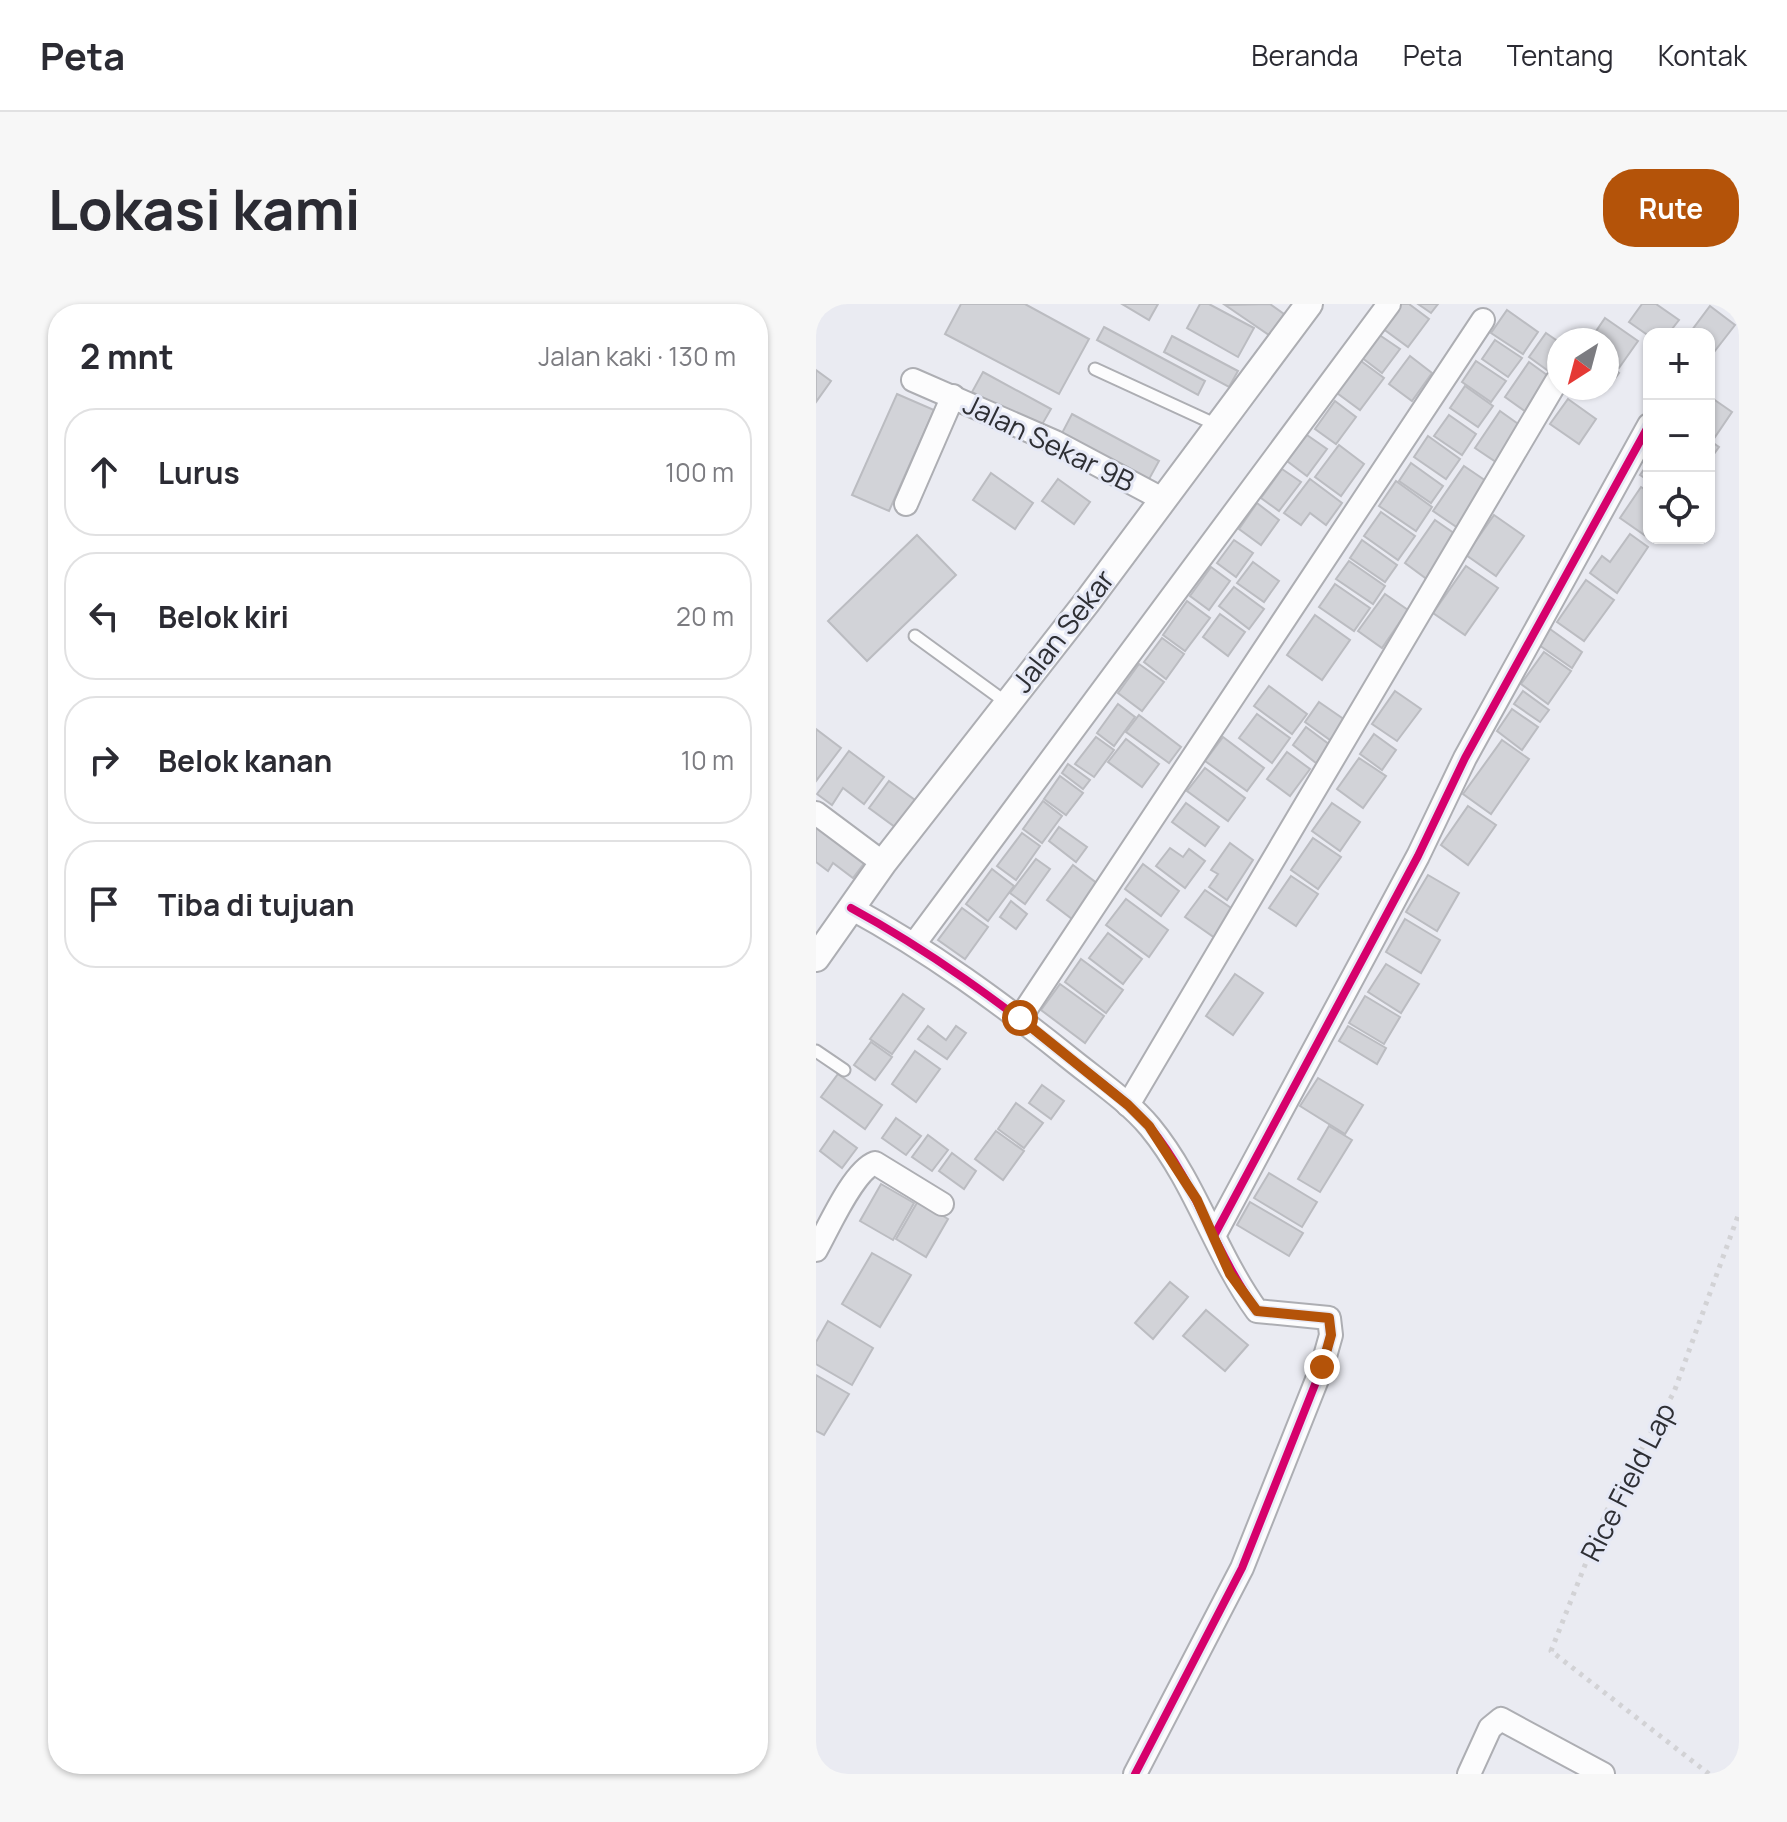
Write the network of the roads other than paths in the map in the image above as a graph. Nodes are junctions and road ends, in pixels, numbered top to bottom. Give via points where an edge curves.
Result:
1 (1389, 304) edge
2 (1302, 306) edge
3 (1483, 320) dead end
4 (1095, 369) dead end
5 (913, 380) dead end
6 (953, 396) junction
7 (1547, 397) edge
8 (1219, 426) junction
9 (1643, 436) edge
10 (1164, 500) junction
11 (906, 504) dead end
12 (915, 636) dead end
13 (1007, 703) junction
14 (816, 813) edge
15 (883, 863) junction
16 (851, 908) junction
17 (915, 943) junction
18 (816, 958) edge
19 (1020, 1018) junction
20 (816, 1051) edge
21 (844, 1070) dead end
22 (1128, 1105) junction
23 (942, 1204) dead end
24 (1215, 1234) junction
25 (816, 1250) edge
26 (1135, 1774) edge
27 (1469, 1774) edge
28 (1603, 1774) edge

1 - 17 street
2 - 8 street, Jalan Sekar
3 - 19 street
4 - 8 lane
5 - 6 street
6 - 10 street, Jalan Sekar 9B
6 - 11 street, Jalan Sekar 9B
7 - 22 street
8 - 10 street, Jalan Sekar
9 - 24 street via 1465,758 1391,909
10 - 13 street, Jalan Sekar
12 - 13 lane
13 - 15 street, Jalan Sekar
14 - 15 street
15 - 16 street, Jalan Sekar
16 - 17 street
16 - 18 street, Jalan Sekar
17 - 19 street
19 - 22 street
20 - 21 lane
22 - 24 street via 1174,1160
23 - 25 street via 875,1163 862,1171
24 - 26 street via 1230,1274 1257,1311 1329,1318 1331,1335 1242,1568
27 - 28 street via 1490,1728 1501,1719

